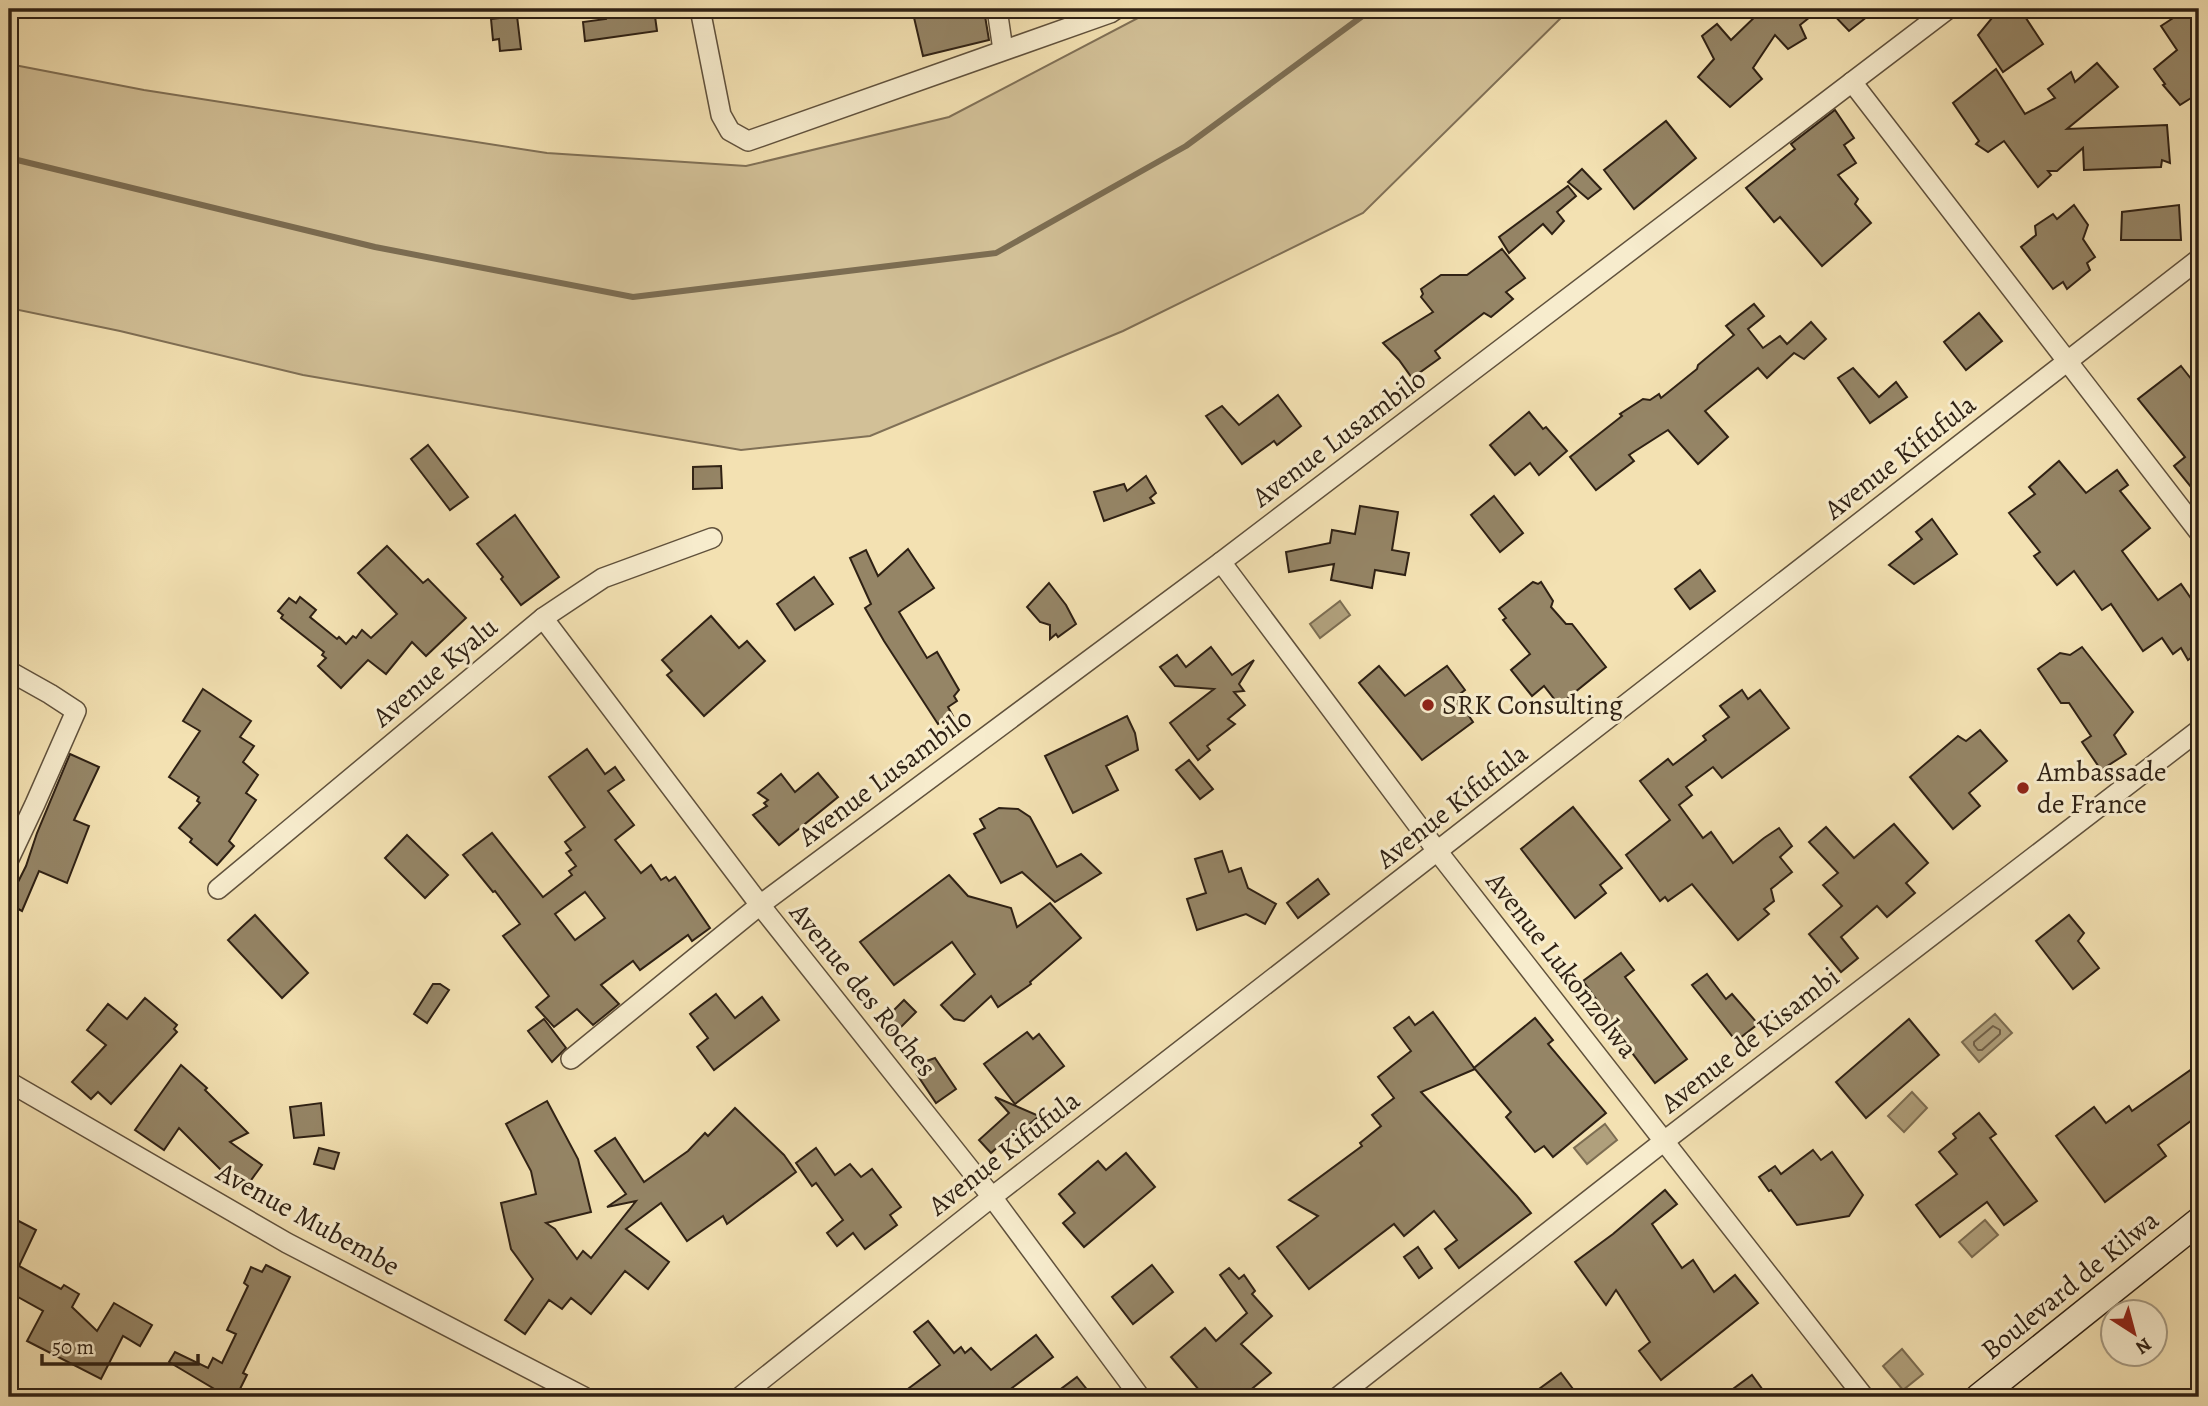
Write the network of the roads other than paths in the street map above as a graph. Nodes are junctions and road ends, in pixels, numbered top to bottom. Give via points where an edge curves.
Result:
1 (700, 9) edge
2 (997, 9) edge
3 (1116, 9) edge
4 (1948, 9) edge
5 (1003, 50) junction
6 (1852, 82) junction
7 (2199, 259) edge
8 (2068, 362) junction
9 (2199, 532) edge
10 (712, 538) dead end
11 (1221, 562) junction
12 (543, 618) junction
13 (9, 671) edge
14 (2199, 730) edge
15 (1438, 852) junction
16 (9, 859) edge
17 (218, 889) dead end
18 (760, 905) junction
19 (571, 1059) dead end
20 (9, 1082) edge
21 (1663, 1142) junction
22 (992, 1197) junction
23 (2199, 1221) edge
24 (584, 1397) edge
25 (740, 1397) edge
26 (1140, 1397) edge
27 (1338, 1397) edge
28 (1864, 1397) edge
29 (1979, 1397) edge

1 - 5 street via 720,115 730,131 748,141
2 - 5 street
3 - 5 street
4 - 6 street, Avenue Lusambilo
6 - 8 street
6 - 11 street, Avenue Lusambilo
7 - 8 street, Avenue Kifufula
8 - 9 street
8 - 15 street, Avenue Kifufula
10 - 12 street, Avenue Kyalu via 603,578
11 - 15 street, Avenue Lukonzolwa
11 - 18 street, Avenue Lusambilo
12 - 17 street, Avenue Kyalu
12 - 18 street, Avenue des Roches
13 - 16 street via 76,711
14 - 21 street, Avenue de Kisambi
15 - 21 street, Avenue Lukonzolwa
15 - 22 street, Avenue Kifufula
18 - 19 street, Avenue Lusambilo
18 - 22 street, Avenue des Roches
20 - 24 street, Avenue Mubembe via 287,1242
21 - 27 street, Avenue de Kisambi
21 - 28 street, Avenue Lukonzolwa
22 - 25 street, Avenue Kifufula
22 - 26 street, Avenue des Roches
23 - 29 street, Boulevard de Kilwa

